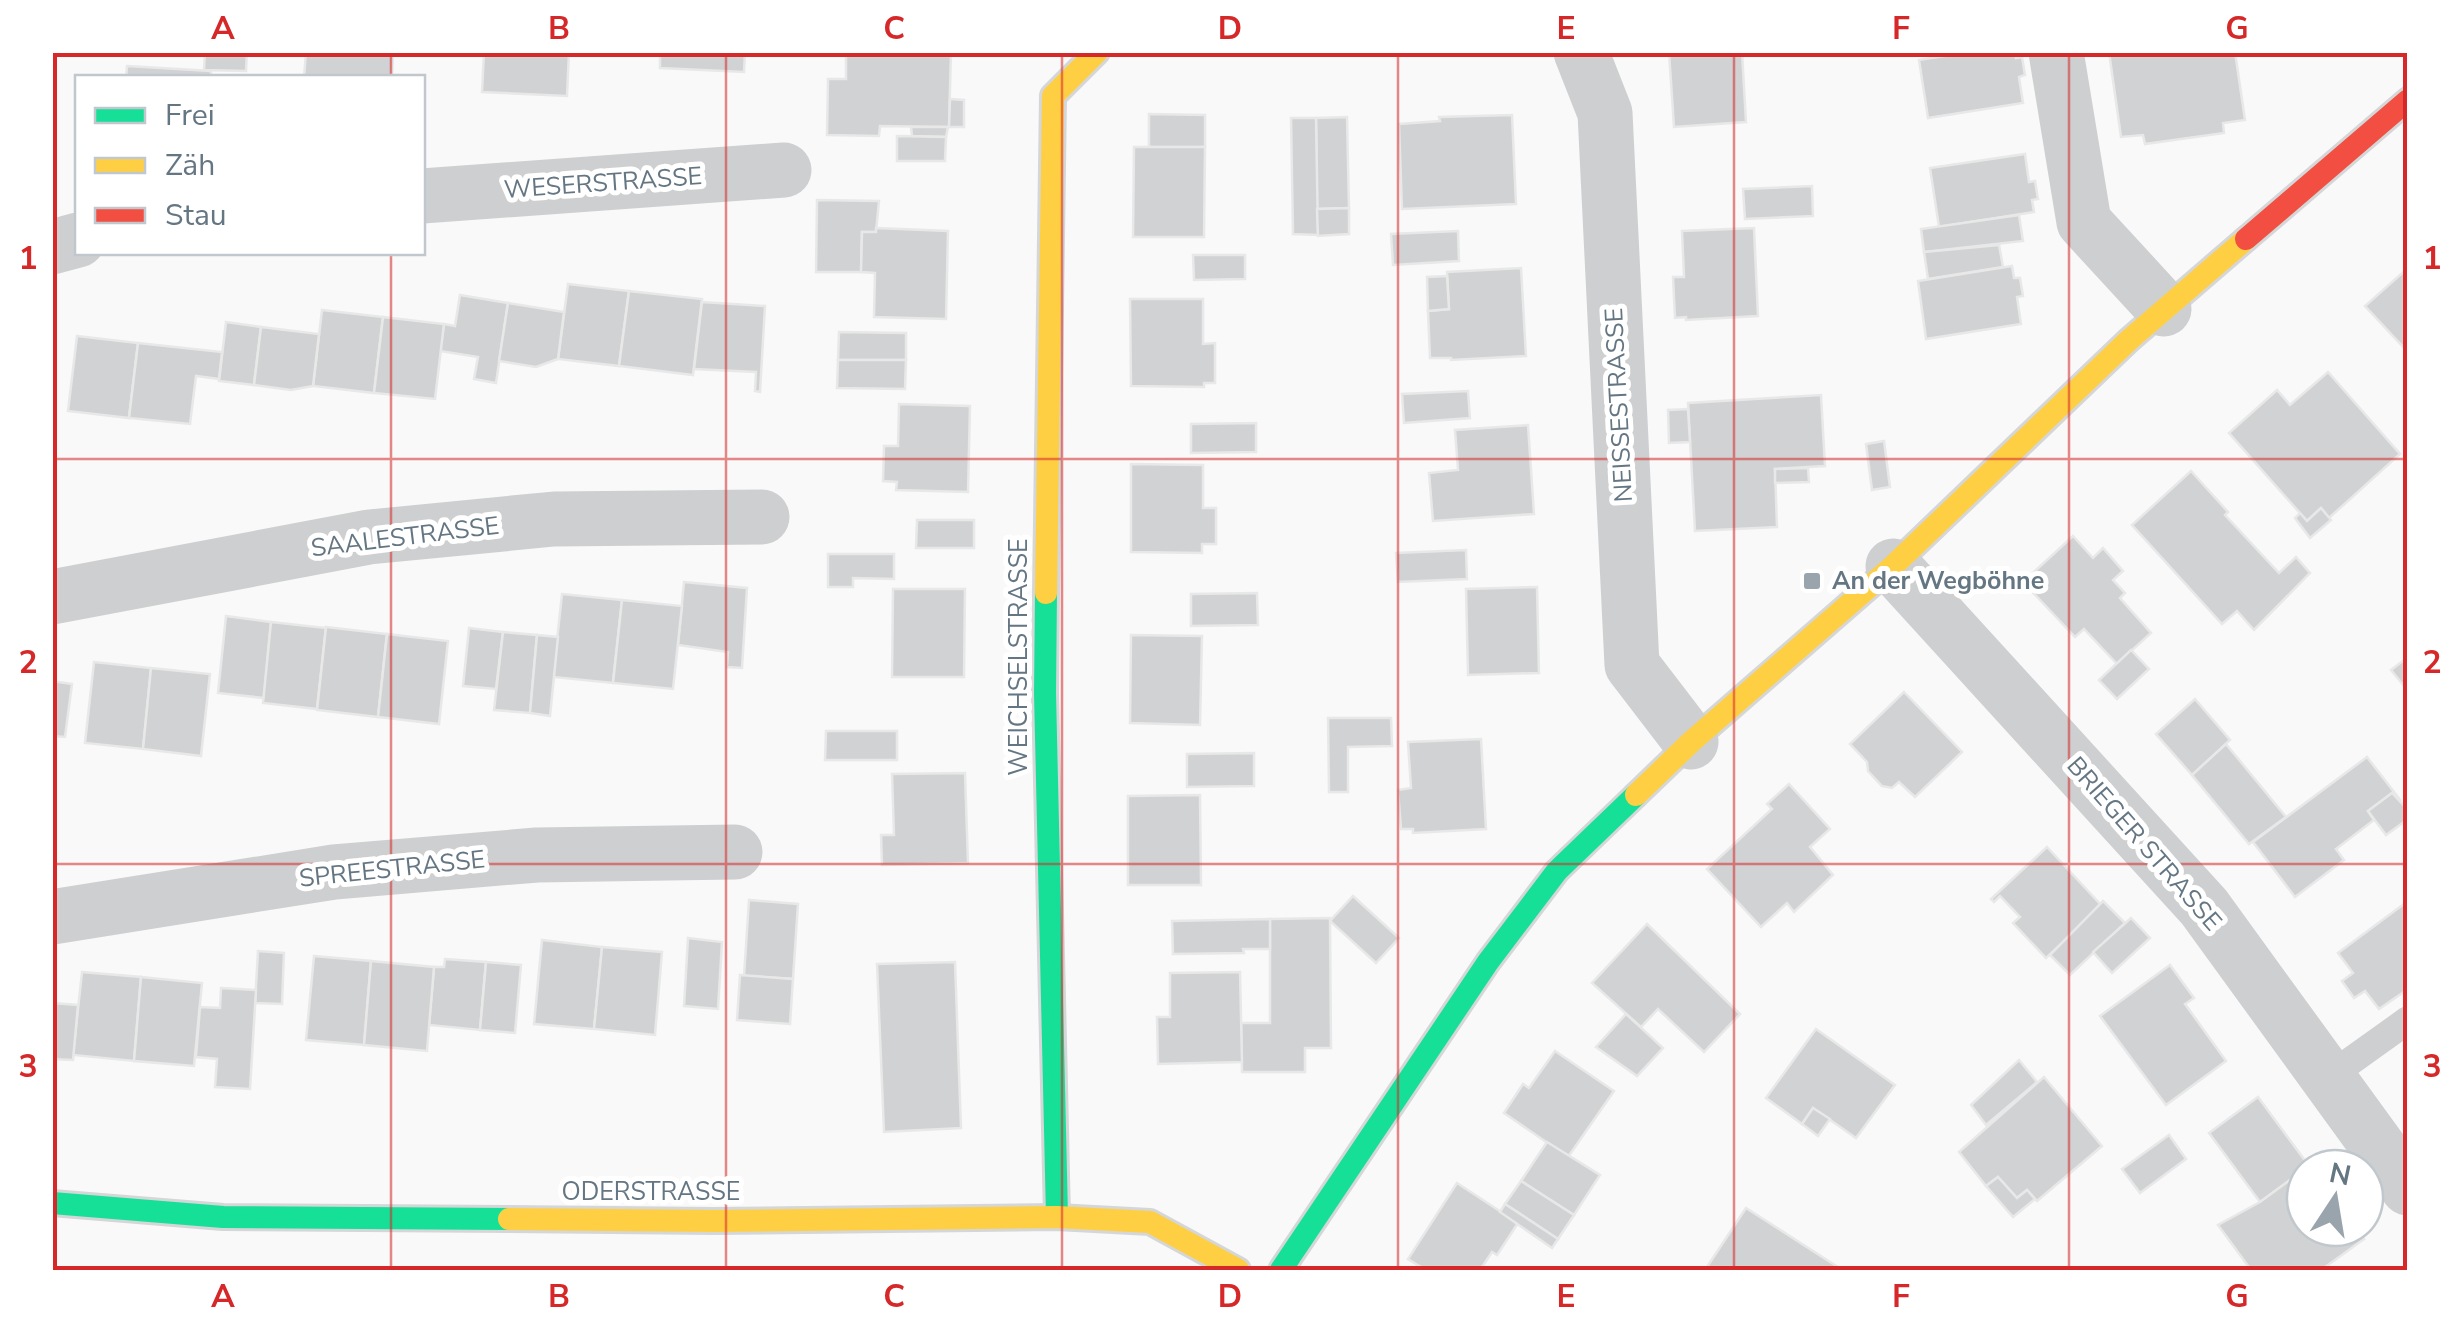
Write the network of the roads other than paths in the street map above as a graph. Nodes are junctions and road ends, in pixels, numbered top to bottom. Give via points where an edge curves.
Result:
1 (1097, 52) edge
2 (1581, 52) edge
3 (2056, 52) edge
4 (2408, 100) edge
5 (784, 170) dead end
6 (425, 196) edge
7 (2164, 309) junction
8 (762, 517) dead end
9 (1893, 566) junction
10 (52, 597) edge
11 (1691, 742) junction
12 (735, 852) dead end
13 (52, 917) edge
14 (2408, 1020) edge
15 (2327, 1078) junction
16 (2408, 1188) edge
17 (52, 1203) edge
18 (1057, 1217) junction
19 (1238, 1270) edge
20 (1281, 1270) edge

1 - 18 street, WEICHSELSTRASSE via 1053,96 1045,692
2 - 11 street, NEISSESTRASSE via 1604,113 1632,665
3 - 7 street via 2084,222
4 - 7 street
5 - 6 street, WESERSTRASSE
7 - 9 street
8 - 10 street, SAALESTRASSE via 554,519 369,538
9 - 11 street
9 - 15 street, BRIEGER STRASSE via 2204,906
11 - 20 street via 1557,871
12 - 13 street, SPREESTRASSE via 537,855 334,872
14 - 15 lane
15 - 16 street, BRIEGER STRASSE
17 - 18 street, ODERSTRASSE via 223,1217
18 - 19 street, ODERSTRASSE via 1150,1222

